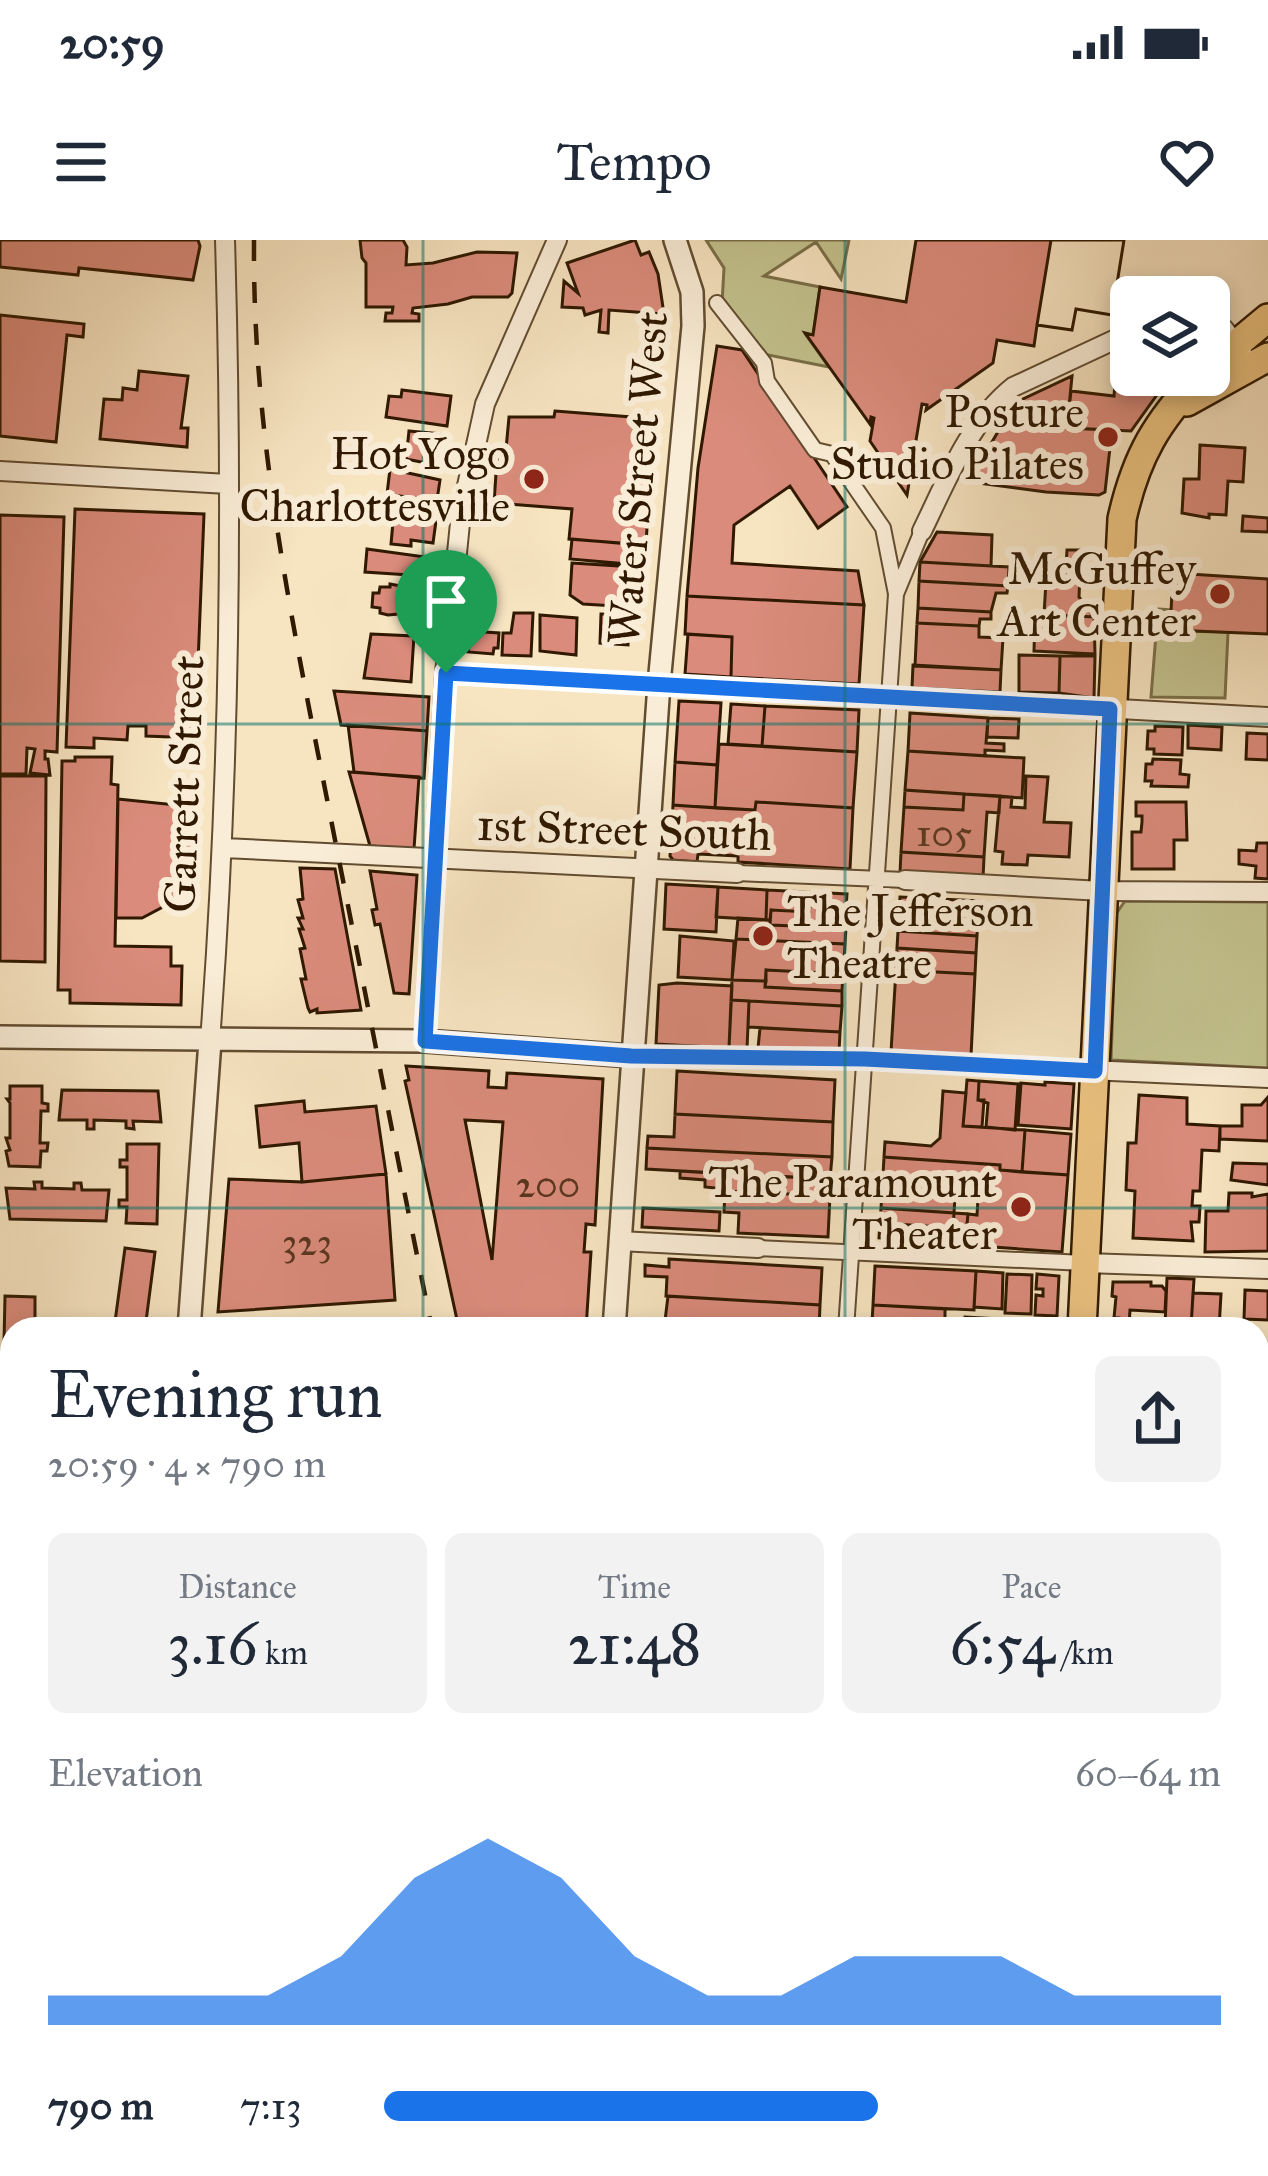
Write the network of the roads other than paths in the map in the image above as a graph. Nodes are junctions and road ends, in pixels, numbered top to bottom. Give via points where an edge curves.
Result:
1 (225, 240) edge
2 (557, 240) edge
3 (675, 240) edge
4 (717, 303) dead end
5 (1268, 318) edge
6 (1230, 337) edge
7 (1110, 342) edge
8 (1235, 342) junction
9 (1230, 347) edge
10 (1260, 362) edge
11 (1183, 396) edge
12 (1164, 418) junction
13 (0, 471) edge
14 (228, 484) junction
15 (922, 531) joint
16 (896, 594) junction
17 (446, 673) junction
18 (658, 684) junction
19 (890, 694) junction
20 (1110, 709) junction
21 (1268, 717) edge
22 (224, 848) junction
23 (436, 860) junction
24 (648, 870) junction
25 (737, 873) joint
26 (878, 878) junction
27 (905, 880) joint
28 (1102, 891) junction
29 (1268, 892) edge
30 (0, 1037) edge
31 (210, 1041) junction
32 (425, 1041) junction
33 (631, 1056) junction
34 (865, 1059) junction
35 (978, 1065) joint
36 (1095, 1071) junction
37 (1268, 1078) edge
38 (619, 1241) junction
39 (758, 1248) joint
40 (852, 1252) junction
41 (1084, 1263) junction
42 (1268, 1269) edge
43 (190, 1317) edge
44 (615, 1317) edge
45 (847, 1317) edge
46 (1082, 1317) edge

1 - 14 street, Garrett Street
2 - 17 street via 498,368 473,450
3 - 18 street, Water Street West via 693,326
4 - 16 street via 815,450 832,454 884,529
5 - 8 main road
6 - 8 street
7 - 15 street via 997,399
8 - 9 main road
8 - 10 street
10 - 12 main road
11 - 12 main road
12 - 20 main road via 1138,460 1122,519
13 - 14 street
14 - 22 street, Garrett Street
15 - 16 street
16 - 19 street
17 - 18 street
17 - 23 street
18 - 19 street
18 - 24 street, Water Street West
19 - 20 street
19 - 26 street
20 - 21 street
20 - 28 main road
22 - 23 street, 1st Street South
22 - 31 street, Garrett Street
23 - 24 street, 1st Street South
23 - 32 street
24 - 25 street, 1st Street South
24 - 33 street, Water Street West
25 - 26 street, 1st Street South
26 - 27 street, 1st Street South
26 - 34 street
27 - 28 street
28 - 29 street
28 - 36 main road
30 - 31 street
31 - 32 street
31 - 43 street, Garrett Street
32 - 33 street
33 - 34 street
33 - 38 street, Water Street West
34 - 35 street
34 - 40 street
35 - 36 street
36 - 37 street
36 - 41 main road
38 - 39 street
38 - 44 street, Water Street West
39 - 40 street
40 - 41 street
40 - 45 street
41 - 42 street
41 - 46 main road

